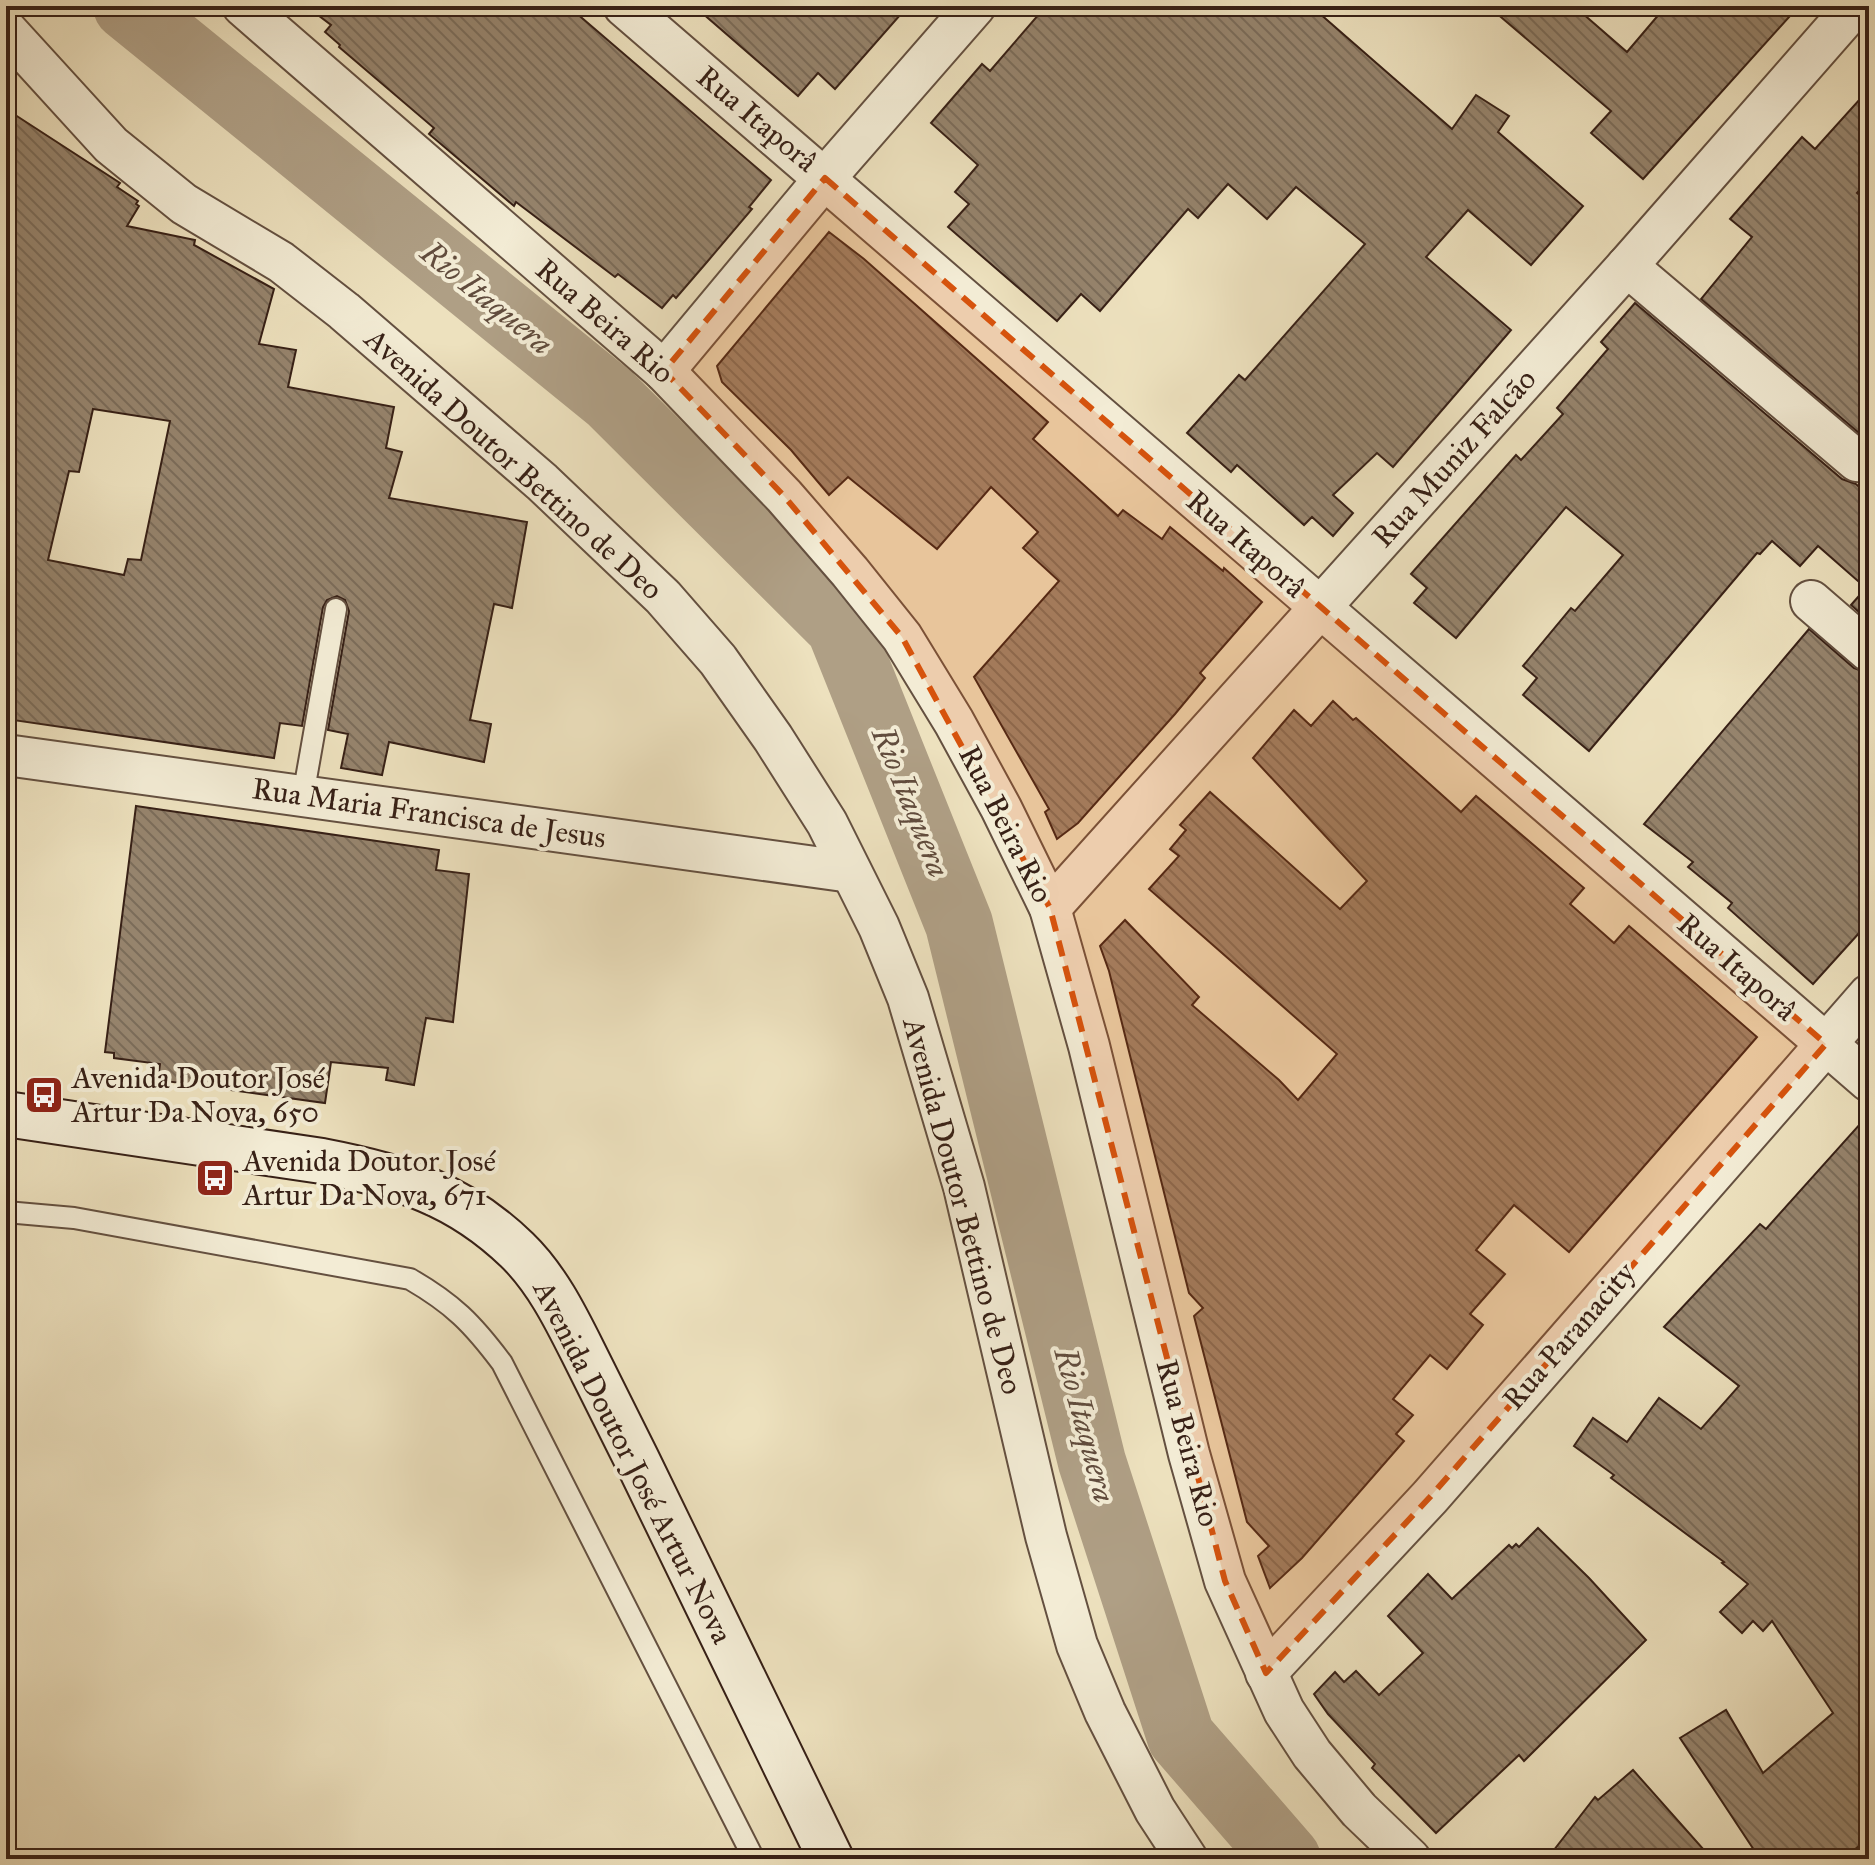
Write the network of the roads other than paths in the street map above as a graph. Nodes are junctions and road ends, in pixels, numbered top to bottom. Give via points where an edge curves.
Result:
1 (243, 6) edge
2 (624, 6) edge
3 (975, 6) edge
4 (1855, 6) edge
5 (6, 31) edge
6 (825, 178) junction
7 (1627, 266) junction
8 (664, 371) junction
9 (1869, 462) edge
10 (1811, 601) dead end
11 (1320, 608) junction
12 (336, 609) dead end
13 (1869, 651) edge
14 (6, 755) edge
15 (303, 796) junction
16 (851, 872) junction
17 (1050, 908) junction
18 (1869, 995) edge
19 (1826, 1044) junction
20 (1869, 1081) edge
21 (6, 1114) edge
22 (6, 1212) edge
23 (1266, 1673) junction
24 (754, 1859) edge
25 (831, 1859) edge
26 (1187, 1859) edge
27 (1410, 1859) edge

1 - 8 street, Rua Beira Rio
2 - 6 street, Rua Itaporâ
3 - 6 street
4 - 7 street, Rua Muniz Falcão
5 - 16 street, Avenida Doutor Bettino de Deo via 111,145 184,204 281,262 344,311 542,482 663,597 718,660 773,738
6 - 8 street
6 - 11 street, Rua Itaporâ
7 - 9 street via 1857,461
7 - 11 street, Rua Muniz Falcão
8 - 17 street, Rua Beira Rio via 784,496 902,637 994,796
10 - 13 street
11 - 17 street, Rua Muniz Falcão
11 - 19 street, Rua Itaporâ
12 - 15 lane
14 - 15 street, Rua Maria Francisca de Jesus
15 - 16 street, Rua Maria Francisca de Jesus
16 - 26 street, Avenida Doutor Bettino de Deo via 902,984 937,1088 1077,1645 1155,1810
17 - 23 street, Rua Beira Rio via 1189,1454 1221,1567
18 - 19 street, Rua Paranacity
19 - 20 street, Rua Itaporâ
19 - 23 street, Rua Paranacity via 1430,1497
21 - 25 main road, Avenida Doutor José Artur Nova via 371,1170 422,1185 459,1205 519,1252 563,1313 607,1398
22 - 24 lane via 74,1218 410,1279 444,1299 474,1326 502,1363
23 - 27 street, Rua Beira Rio via 1312,1754

